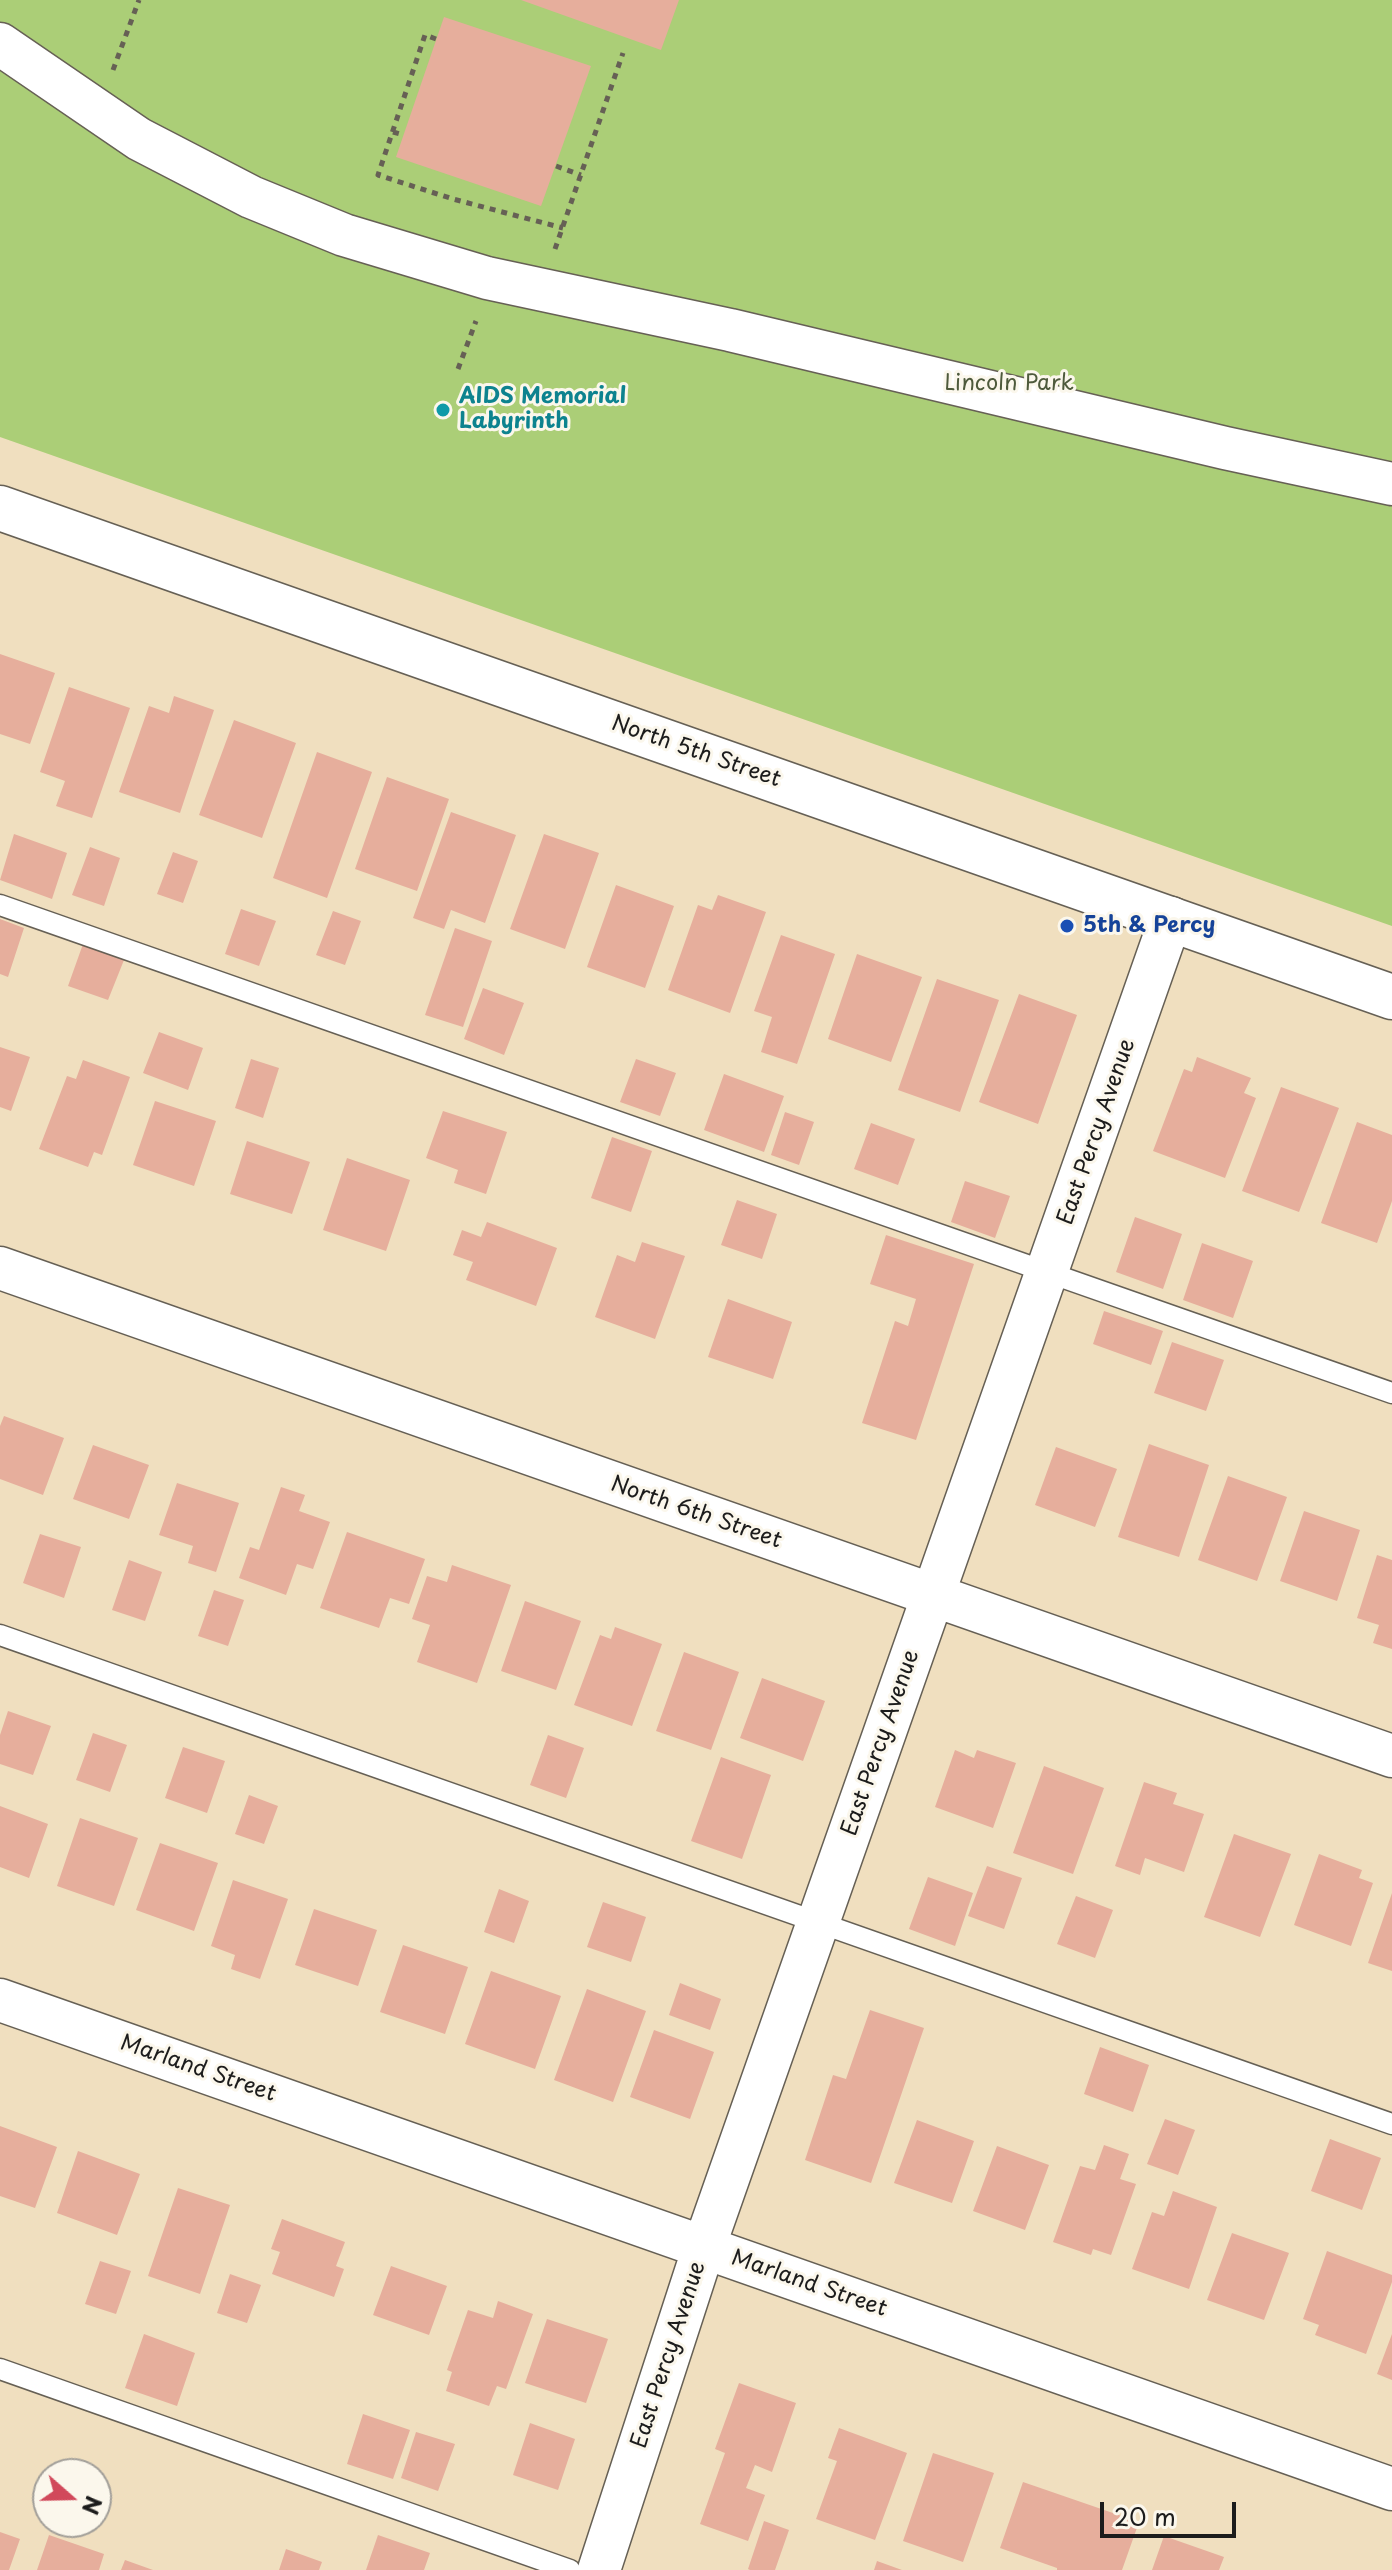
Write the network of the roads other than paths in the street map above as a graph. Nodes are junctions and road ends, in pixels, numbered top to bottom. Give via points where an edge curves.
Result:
1 (0, 44) edge
2 (1392, 484) edge
3 (0, 508) edge
4 (0, 905) edge
5 (1171, 918) junction
6 (1392, 997) edge
7 (0, 1268) edge
8 (1048, 1272) junction
9 (1392, 1393) edge
10 (933, 1596) junction
11 (0, 1635) edge
12 (1392, 1756) edge
13 (817, 1923) junction
14 (0, 2000) edge
15 (1392, 2124) edge
16 (704, 2247) junction
17 (0, 2369) edge
18 (1392, 2489) edge
19 (570, 2570) edge
20 (599, 2570) edge

1 - 2 street via 139,139 251,197 344,235 487,278
3 - 5 main road, North 5th Street
4 - 8 lane
5 - 6 main road, North 5th Street
5 - 8 street, East Percy Avenue
7 - 10 street, North 6th Street
8 - 9 lane
8 - 10 street, East Percy Avenue
10 - 12 street, North 6th Street
10 - 13 street, East Percy Avenue
11 - 13 lane
13 - 15 lane
13 - 16 street, East Percy Avenue
14 - 16 street, Marland Street
16 - 18 street, Marland Street
16 - 20 street, East Percy Avenue
17 - 19 lane

